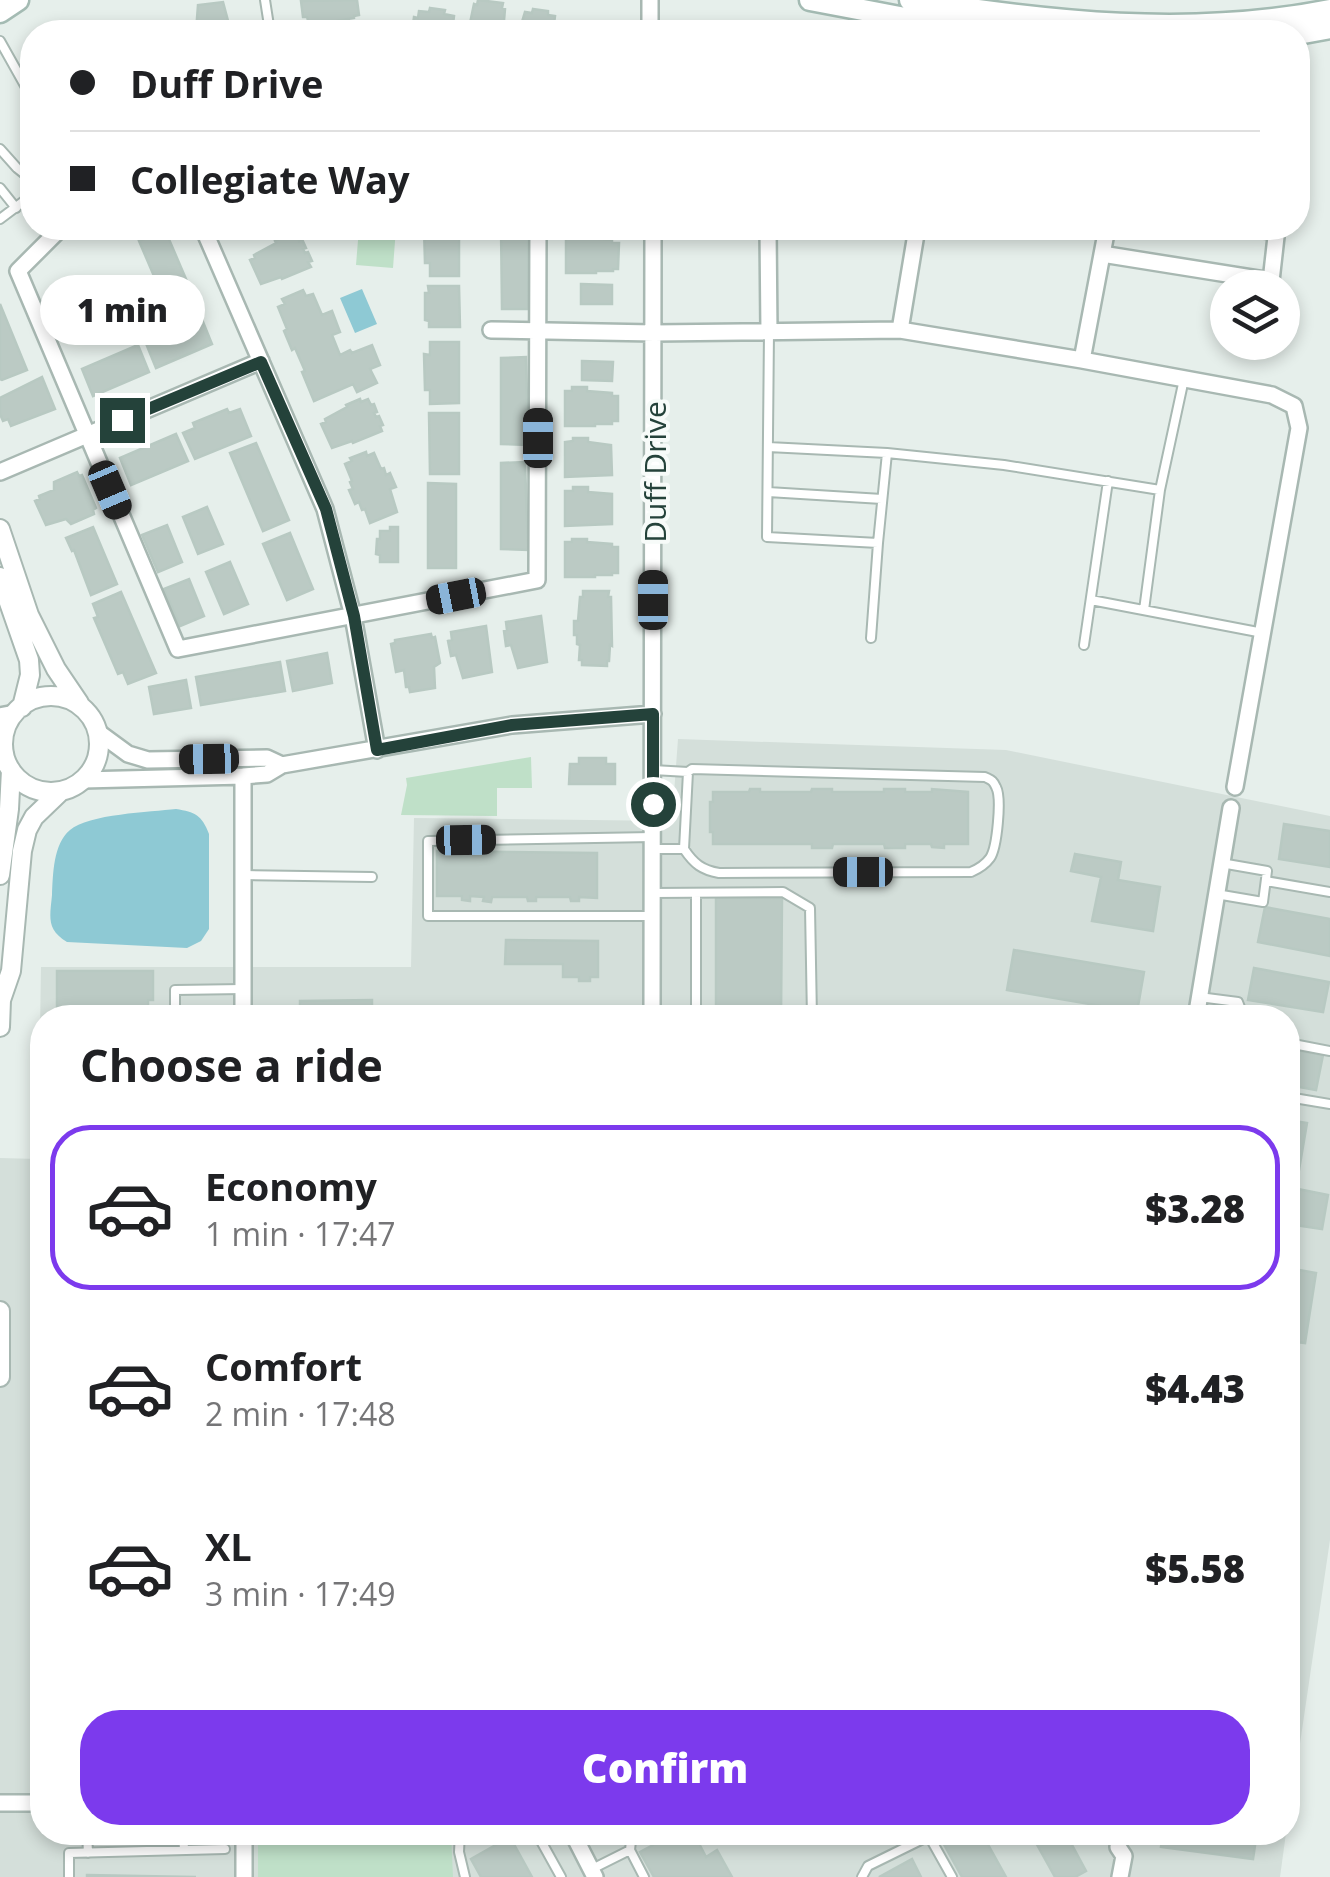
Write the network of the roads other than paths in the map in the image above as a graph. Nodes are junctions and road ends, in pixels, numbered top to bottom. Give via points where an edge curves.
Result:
1 (18, 0) edge
2 (810, 0) edge
3 (910, 0) edge
4 (1330, 10) edge
5 (0, 12) edge
6 (920, 20) edge
7 (1060, 20) edge
8 (1261, 20) edge
9 (0, 41) edge
10 (12, 62) junction
11 (0, 70) edge
12 (20, 76) edge
13 (0, 149) edge
14 (20, 170) edge
15 (0, 188) edge
16 (20, 205) edge
17 (16, 208) junction
18 (0, 219) edge
19 (49, 240) edge
20 (208, 240) edge
21 (538, 240) edge
22 (653, 240) edge
23 (768, 240) edge
24 (915, 240) edge
25 (1105, 240) edge
26 (1276, 240) edge
27 (1102, 254) junction
28 (490, 330) dead end
29 (900, 330) junction
30 (539, 331) junction
31 (769, 332) junction
32 (654, 333) junction
33 (1082, 360) junction
34 (261, 362) junction
35 (1184, 378) junction
36 (87, 435) junction
37 (768, 447) junction
38 (887, 453) junction
39 (0, 472) edge
40 (1108, 481) junction
41 (1160, 490) junction
42 (768, 492) junction
43 (882, 499) junction
44 (0, 529) edge
45 (878, 543) junction
46 (0, 577) edge
47 (1090, 600) junction
48 (1144, 610) junction
49 (354, 616) junction
50 (1262, 633) junction
51 (870, 638) dead end
52 (1084, 644) dead end
53 (79, 704) junction
54 (12, 712) edge
55 (653, 714) junction
56 (98, 732) junction
57 (377, 750) junction
58 (5, 758) edge
59 (282, 765) junction
60 (653, 770) junction
61 (688, 772) junction
62 (243, 776) junction
63 (83, 780) junction
64 (1235, 787) dead end
65 (59, 792) junction
66 (1231, 808) dead end
67 (653, 843) junction
68 (684, 850) junction
69 (1222, 863) junction
70 (0, 874) edge
71 (244, 875) junction
72 (372, 877) dead end
73 (1266, 881) junction
74 (696, 892) junction
75 (1330, 892) edge
76 (653, 893) junction
77 (1216, 894) junction
78 (653, 916) junction
79 (244, 989) junction
80 (1199, 997) junction
81 (0, 999) edge
82 (174, 1005) edge
83 (243, 1005) edge
84 (652, 1005) edge
85 (696, 1005) edge
86 (812, 1005) edge
87 (1198, 1005) edge
88 (1239, 1005) edge
89 (0, 1027) edge
90 (1300, 1045) edge
91 (1330, 1051) edge
92 (1300, 1099) edge
93 (1330, 1104) edge
94 (0, 1311) edge
95 (0, 1377) edge
96 (0, 1803) edge
97 (30, 1803) edge
98 (88, 1845) edge
99 (184, 1845) edge
100 (244, 1845) edge
101 (459, 1845) edge
102 (543, 1845) edge
103 (578, 1845) edge
104 (631, 1845) edge
105 (911, 1845) edge
106 (934, 1845) edge
107 (1123, 1845) edge
108 (225, 1849) dead end
109 (184, 1850) junction
110 (630, 1850) junction
111 (88, 1852) junction
112 (593, 1874) edge
113 (68, 1877) edge
114 (244, 1877) edge
115 (465, 1877) edge
116 (560, 1877) edge
117 (644, 1877) edge
118 (862, 1877) edge
119 (952, 1877) edge
120 (1120, 1877) edge

1 - 5 main road
2 - 6 main road
3 - 7 main road
4 - 8 main road
9 - 10 lane
10 - 11 lane
10 - 12 lane
13 - 14 lane
15 - 17 lane
16 - 17 lane
17 - 18 lane
19 - 36 street via 18,271
20 - 34 street
21 - 30 street
22 - 32 street, Duff Drive
23 - 31 street
24 - 29 street
25 - 27 street
26 - 27 street via 1271,281
27 - 33 street
28 - 30 street
29 - 31 street
29 - 33 street
30 - 32 street
30 - 49 street via 537,580
31 - 32 street
31 - 37 lane
32 - 55 street, Duff Drive
33 - 35 street
34 - 36 street
34 - 49 street via 326,509
35 - 41 lane
35 - 50 street via 1272,395 1294,406 1300,428
36 - 39 street
36 - 49 street via 178,649
37 - 38 lane
37 - 42 lane
38 - 40 lane
38 - 43 lane
40 - 41 lane
40 - 47 lane
41 - 48 lane
42 - 43 lane
42 - 45 lane via 767,536
43 - 45 lane
44 - 53 street via 29,615
45 - 51 lane
46 - 54 street via 30,660 28,687
47 - 48 lane
47 - 52 lane
48 - 50 lane
49 - 57 street
50 - 64 street
53 - 54 street via 46,696
53 - 56 street
54 - 58 street
55 - 57 street via 512,725
55 - 60 street, Duff Drive
56 - 59 street via 148,760 267,758
56 - 63 street via 98,754
57 - 59 street
58 - 65 street via 32,788
58 - 70 street via 9,809
59 - 62 street
60 - 61 lane
60 - 67 street, Duff Drive
61 - 68 lane
61 - 68 lane via 985,776 998,792 996,845 971,872 720,873 704,870
62 - 63 street
62 - 71 street
63 - 65 street
65 - 81 street via 27,830 11,971
66 - 69 street
67 - 68 lane
67 - 76 street, Duff Drive
67 - 78 lane via 428,841 428,916
69 - 73 lane via 1267,871
69 - 77 street
71 - 72 lane
71 - 79 street
73 - 75 lane
73 - 77 lane via 1262,902
74 - 76 lane
74 - 85 lane
74 - 86 lane via 783,892 810,908
76 - 78 street, Duff Drive
77 - 80 street
78 - 84 street, Duff Drive
79 - 82 lane via 175,990
79 - 83 street
80 - 87 street
80 - 88 lane
81 - 89 street
90 - 91 lane
92 - 93 lane
94 - 95 street
96 - 97 street
98 - 111 lane
99 - 109 lane
100 - 114 street
101 - 115 lane
102 - 116 lane
103 - 112 street
104 - 110 lane
105 - 118 lane via 868,1866
106 - 119 lane
107 - 120 street
108 - 109 lane
109 - 111 lane
110 - 112 lane
110 - 117 lane
111 - 113 lane via 69,1853

